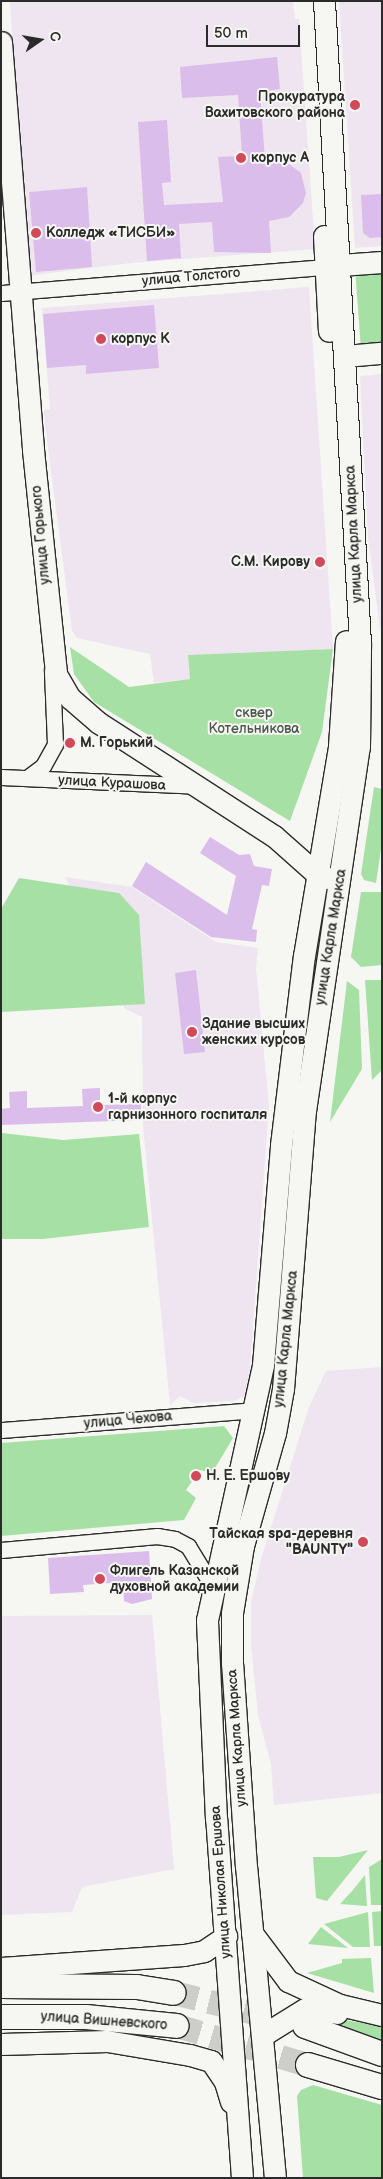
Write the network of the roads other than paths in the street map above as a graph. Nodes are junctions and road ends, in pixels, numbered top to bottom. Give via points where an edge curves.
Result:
1 (310, 1) edge
2 (324, 1) edge
3 (1, 42) edge
4 (382, 262) edge
5 (332, 266) junction
6 (11, 292) edge
7 (382, 353) edge
8 (345, 356) junction
9 (52, 662) junction
10 (1, 777) edge
11 (28, 778) junction
12 (197, 786) junction
13 (318, 875) junction
14 (340, 882) junction
15 (255, 1410) junction
16 (1, 1430) edge
17 (1, 1550) edge
18 (212, 1587) junction
19 (246, 1867) joint
20 (252, 1933) junction
21 (226, 1936) junction
22 (1, 1968) edge
23 (1, 1986) edge
24 (174, 1993) tunnel mouth
25 (382, 2015) edge
26 (1, 2017) edge
27 (382, 2022) edge
28 (176, 2026) tunnel mouth
29 (305, 2026) tunnel mouth
30 (263, 2036) junction
31 (1, 2044) edge
32 (382, 2054) edge
33 (308, 2065) tunnel mouth
34 (382, 2087) edge
35 (238, 2128) junction
36 (242, 2178) edge
37 (275, 2178) edge

1 - 5 main road, улица Карла Маркса
2 - 5 main road, улица Карла Маркса
3 - 6 main road, улица Горького
4 - 5 main road, улица Толстого
5 - 6 street, улица Толстого
5 - 8 main road, улица Карла Маркса
5 - 13 main road, улица Карла Маркса via 346,644 340,738
6 - 9 main road, улица Горького
7 - 8 main road
8 - 14 main road, улица Карла Маркса via 360,643 359,747
9 - 11 street, улица Курашова via 55,744 43,766
9 - 12 main road, улица Горького via 70,698 99,722
10 - 11 street, улица Курашова
11 - 12 street, улица Курашова
12 - 13 main road, улица Горького via 274,836
13 - 14 main road, улица Горького
13 - 15 main road, улица Карла Маркса via 281,1145 269,1316
14 - 19 main road, улица Карла Маркса via 305,1111 283,1389 275,1433 243,1546 232,1613 232,1664
15 - 16 street, улица Чехова
15 - 18 main road, улица Карла Маркса
17 - 18 street via 157,1536 175,1539 188,1546
18 - 21 main road, улица Николая Ершова via 207,1660
19 - 20 main road, улица Николая Ершова
20 - 25 main road via 288,1980 340,2005
20 - 30 main road, улица Николая Ершова
21 - 22 main road via 204,1951 184,1956
21 - 35 main road, улица Николая Ершова
23 - 24 main road via 129,1986
26 - 28 main road, улица Вишневского via 86,2016
27 - 30 main road via 305,2009
29 - 32 main road
30 - 37 main road, улица Николая Ершова
31 - 35 main road via 107,2041 211,2061 226,2082
33 - 34 main road
35 - 36 main road, улица Николая Ершова

